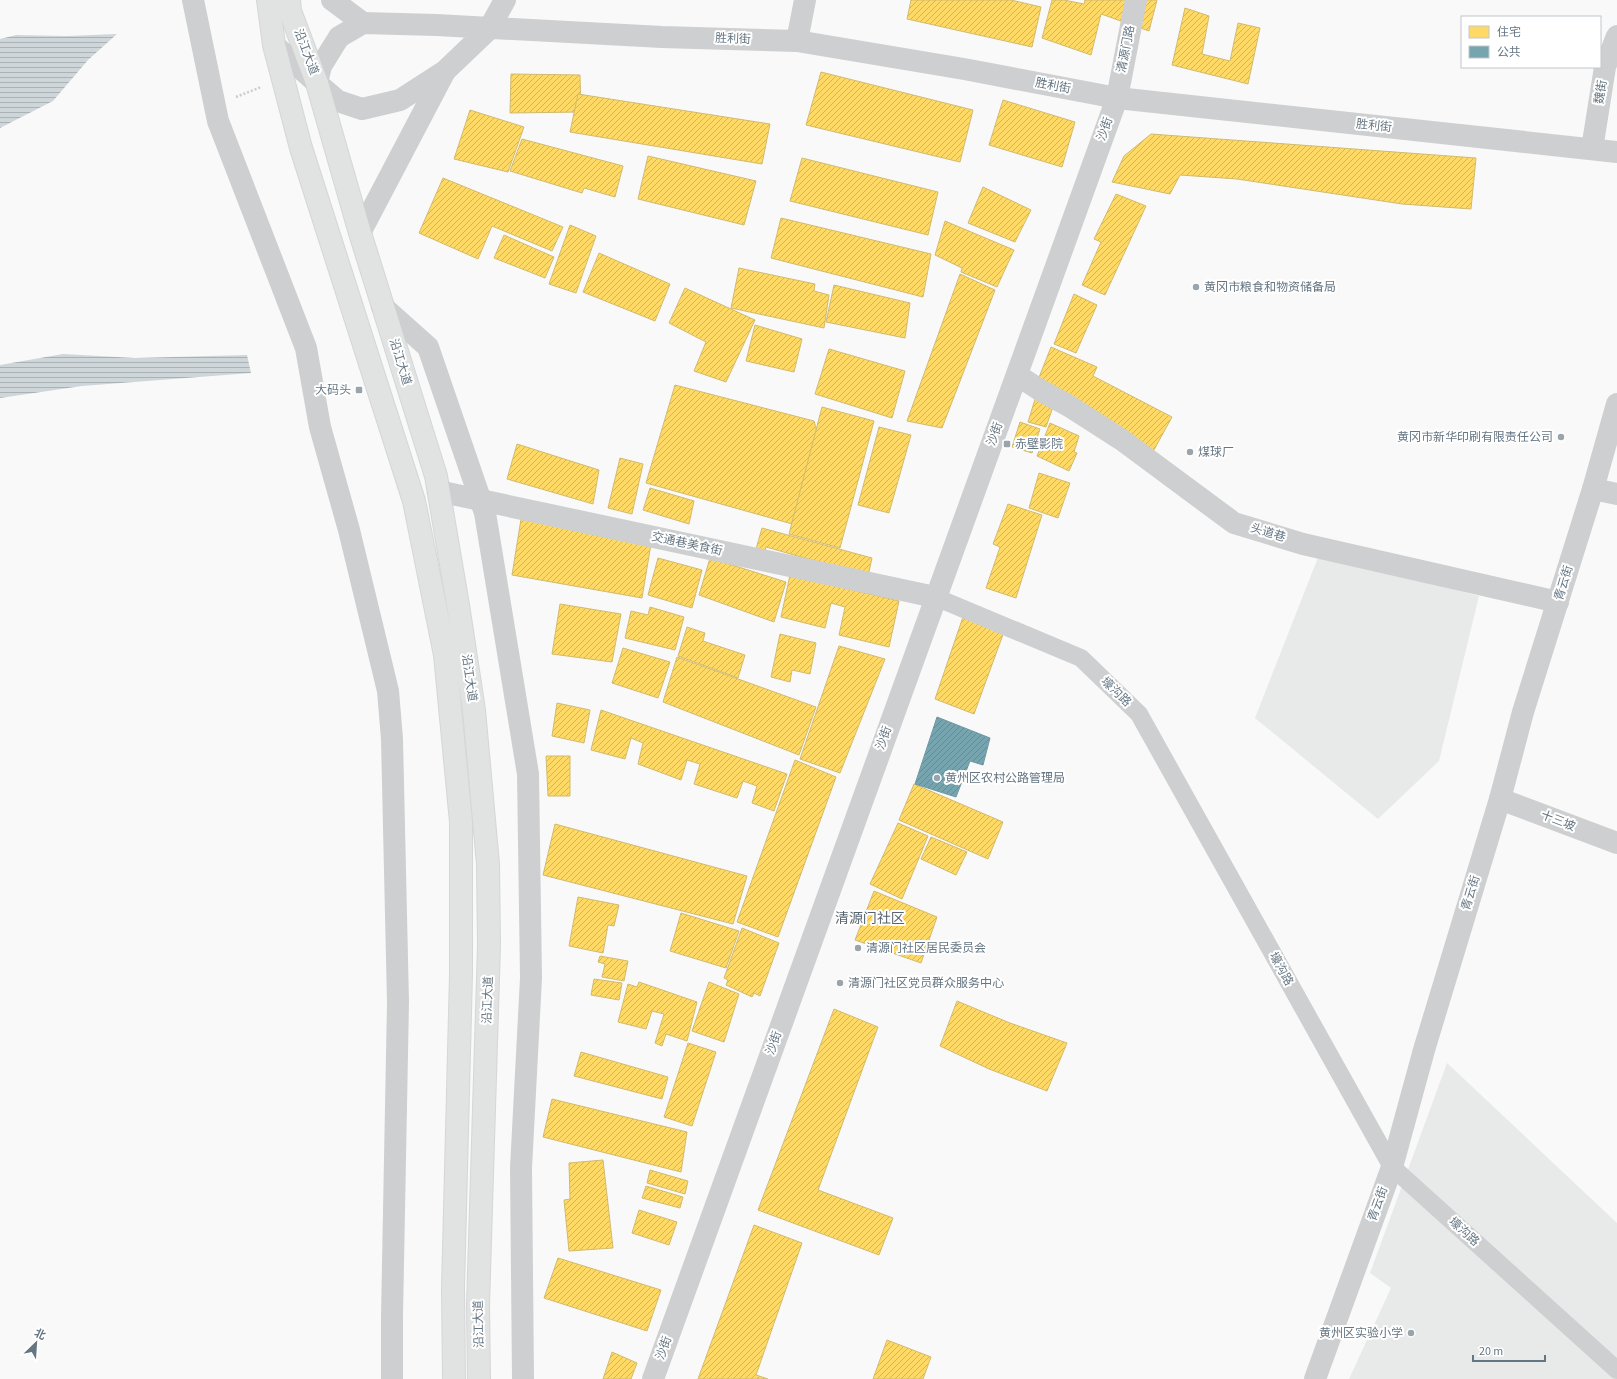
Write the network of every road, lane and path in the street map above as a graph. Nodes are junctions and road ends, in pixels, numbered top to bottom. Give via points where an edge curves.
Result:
1 (193, 0) edge
2 (268, 0) edge
3 (289, 0) edge
4 (332, 0) edge
5 (505, 0) edge
6 (805, 0) edge
7 (1136, 0) edge
8 (363, 23) junction
9 (489, 29) junction
10 (1617, 36) edge
11 (797, 41) junction
12 (274, 45) junction
13 (445, 71) junction
14 (283, 78) junction
15 (317, 83) junction
16 (1117, 98) junction
17 (215, 106) junction
18 (1592, 149) junction
19 (1617, 152) edge
20 (360, 234) junction
21 (382, 306) junction
22 (1016, 375) junction
23 (1617, 404) edge
24 (1593, 489) junction
25 (438, 491) junction
26 (1617, 494) edge
27 (480, 500) junction
28 (935, 597) junction
29 (1558, 602) junction
30 (1500, 799) junction
31 (1617, 842) edge
32 (1392, 1167) junction
33 (1617, 1370) edge
34 (392, 1379) edge
35 (454, 1379) edge
36 (480, 1379) edge
37 (523, 1379) edge
38 (653, 1379) edge
39 (1315, 1379) edge

1 - 17 street
2 - 12 main road, 沿江大道
3 - 15 main road, 沿江大道 via 290,11
4 - 8 street
5 - 9 street
6 - 11 street
7 - 16 street, 清源门路
8 - 9 street, 胜利街
8 - 15 street via 339,37 321,66
9 - 11 street, 胜利街
9 - 13 street
10 - 18 street, 魏街 via 1605,67
11 - 16 street, 胜利街
12 - 14 main road, 沿江大道
12 - 15 street
13 - 15 street via 400,100 362,109 338,101
13 - 20 street
14 - 17 path
14 - 35 main road, 沿江大道 via 301,148 414,501 445,655 461,822 461,974 453,1288
15 - 20 main road, 沿江大道
16 - 18 street, 胜利街
16 - 22 street, 沙街
17 - 34 street via 221,128 306,348 320,428 350,530 388,691 392,739 398,1002
18 - 19 street, 胜利街
20 - 21 main road, 沿江大道
21 - 25 main road, 沿江大道 via 436,476
21 - 27 street via 428,347
22 - 28 street, 沙街
22 - 29 street, 头道巷 via 1122,440 1234,523 1303,544
23 - 24 street, 青云街
24 - 26 street
24 - 29 street, 青云街
25 - 27 street, 交通巷美食街
25 - 36 main road, 沿江大道 via 474,710 488,864 489,945 478,1306
27 - 28 street, 交通巷美食街
27 - 37 street via 486,521 528,774 531,978 521,1168
28 - 32 street, 壕沟路 via 1081,658 1139,714
28 - 38 street, 沙街
29 - 30 street, 青云街
30 - 31 street, 十三坡
30 - 32 street, 青云街 via 1424,1050
32 - 33 street, 壕沟路
32 - 39 street, 青云街

